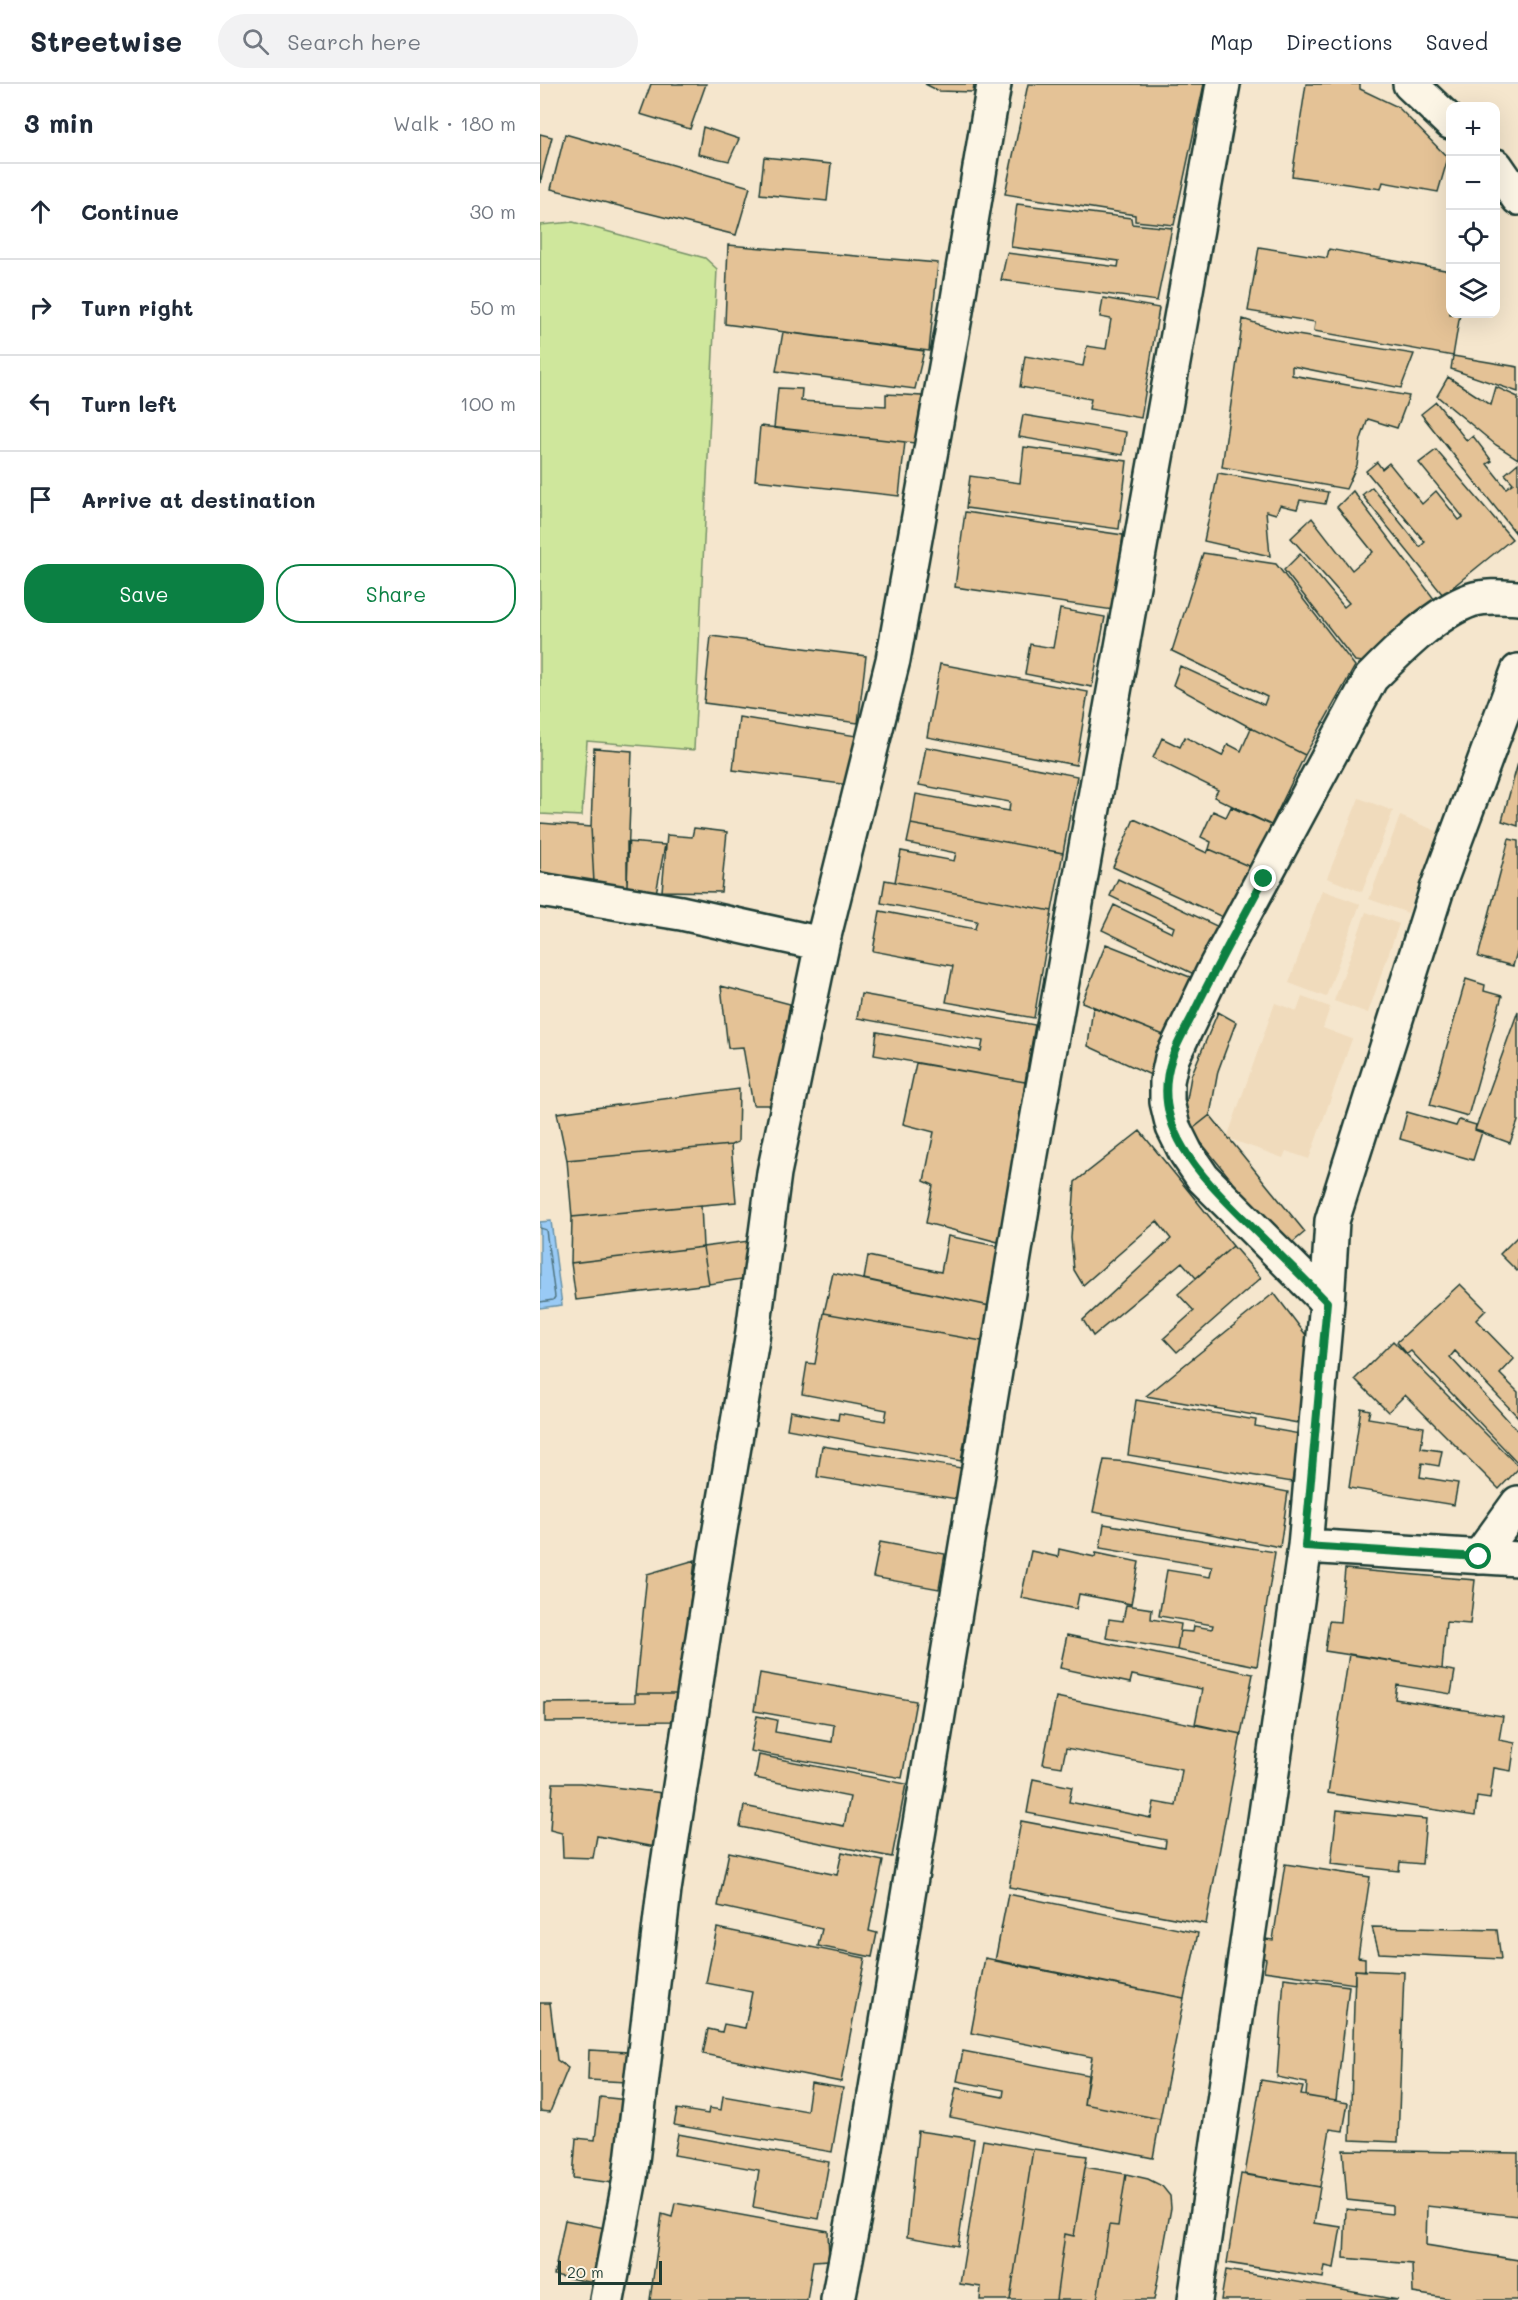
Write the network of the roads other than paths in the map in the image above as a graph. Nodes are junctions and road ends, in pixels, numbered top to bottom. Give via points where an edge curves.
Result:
1 (994, 84) edge
2 (1223, 84) edge
3 (1410, 84) edge
4 (1446, 118) edge
5 (1500, 172) edge
6 (1518, 198) edge
7 (1518, 598) edge
8 (1518, 671) edge
9 (540, 890) edge
10 (822, 944) junction
11 (1327, 1302) junction
12 (1518, 1503) edge
13 (1305, 1546) junction
14 (1479, 1557) junction
15 (1518, 1559) edge
16 (607, 2300) edge
17 (838, 2300) edge
18 (1195, 2300) edge

1 - 10 street via 893,660
2 - 17 street via 1032,1154
3 - 4 street
5 - 6 street
7 - 11 street via 1472,599 1453,609 1405,644 1371,678 1215,968 1172,1058 1167,1102 1173,1127 1186,1153 1203,1178
8 - 11 street via 1437,889 1332,1221
9 - 10 street via 681,913
10 - 16 street via 774,1173 752,1339 664,1890 630,2178
11 - 13 street
12 - 14 street
13 - 14 street
13 - 18 street
14 - 15 street

